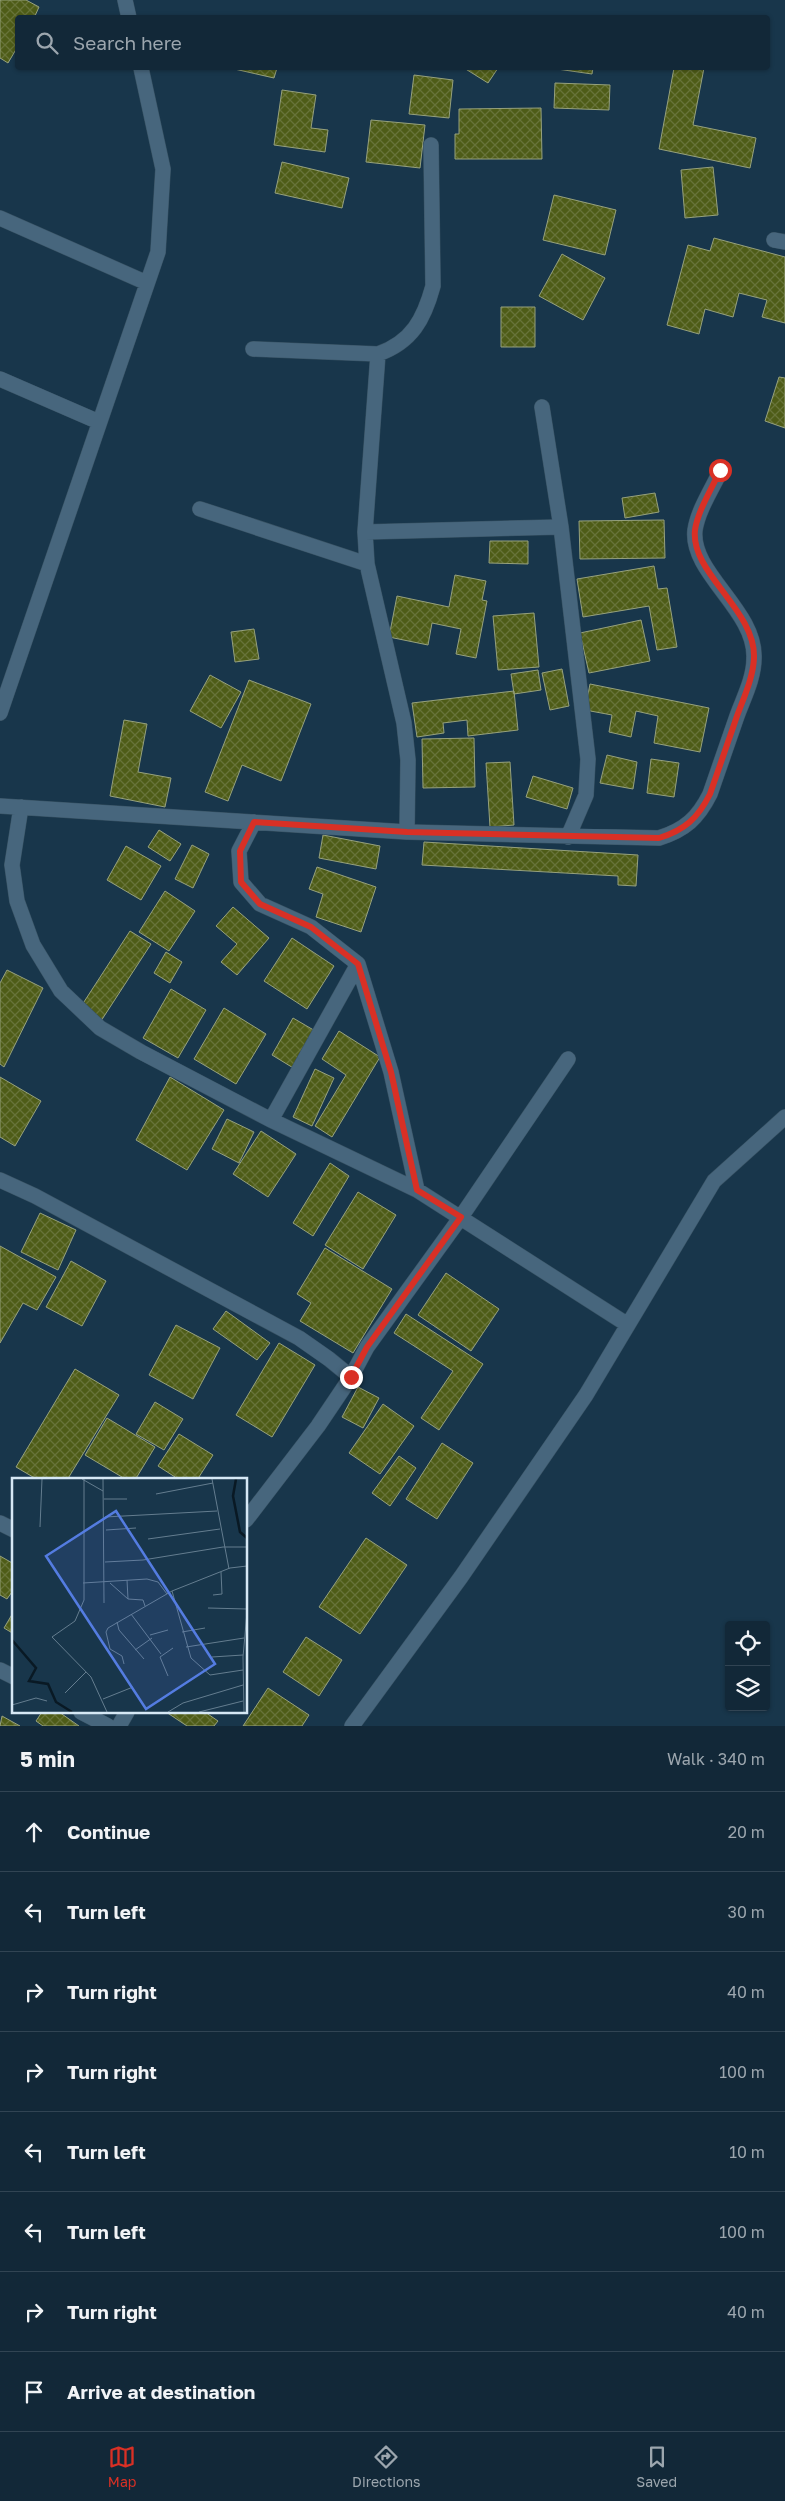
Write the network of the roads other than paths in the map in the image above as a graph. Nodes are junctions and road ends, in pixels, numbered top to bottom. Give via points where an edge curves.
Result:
1 (125, 0) edge
2 (128, 15) edge
3 (141, 70) edge
4 (431, 145) dead end
5 (0, 218) edge
6 (147, 283) junction
7 (253, 349) dead end
8 (378, 354) junction
9 (0, 379) edge
10 (542, 407) dead end
11 (99, 422) junction
12 (720, 470) dead end
13 (200, 509) dead end
14 (561, 527) junction
15 (365, 532) junction
16 (367, 564) junction
17 (0, 713) edge
18 (0, 806) edge
19 (21, 807) junction
20 (254, 822) junction
21 (407, 832) junction
22 (568, 837) junction
23 (358, 964) junction
24 (568, 1060) dead end
25 (785, 1117) edge
26 (271, 1120) junction
27 (0, 1180) edge
28 (417, 1190) junction
29 (461, 1217) junction
30 (628, 1325) junction
31 (351, 1377) junction
32 (248, 1517) edge
33 (0, 1523) edge
34 (12, 1529) edge
35 (0, 1670) edge
36 (12, 1676) edge
37 (85, 1714) edge
38 (127, 1714) edge
39 (108, 1726) edge
40 (119, 1726) edge
41 (352, 1726) edge

1 - 2 street
3 - 6 street via 163,168 158,252
4 - 8 street via 432,286 427,306 417,325 395,348
5 - 6 street
6 - 11 street
7 - 8 street
8 - 15 street
9 - 11 street
10 - 14 street
11 - 17 street
12 - 22 street via 699,517 695,541 704,562 742,617 752,639 754,657 750,679 710,794 701,812 688,825 659,838
13 - 16 street
14 - 15 street
14 - 22 street via 588,759 586,795
15 - 16 street
16 - 21 street via 404,723 408,760
18 - 19 street
19 - 20 street
19 - 26 street via 12,865 17,901 32,945 61,991 100,1028
20 - 21 street
20 - 23 street via 240,851 241,882 260,904 311,927
21 - 22 street
23 - 26 street
23 - 28 street via 391,1072
24 - 29 street
25 - 30 street via 714,1181
26 - 28 street
27 - 31 street via 36,1196 299,1338
28 - 29 street
29 - 30 street
29 - 31 street via 367,1347
30 - 41 street via 586,1394 461,1577
31 - 32 street
33 - 34 street
35 - 36 street
37 - 39 street
38 - 40 street

